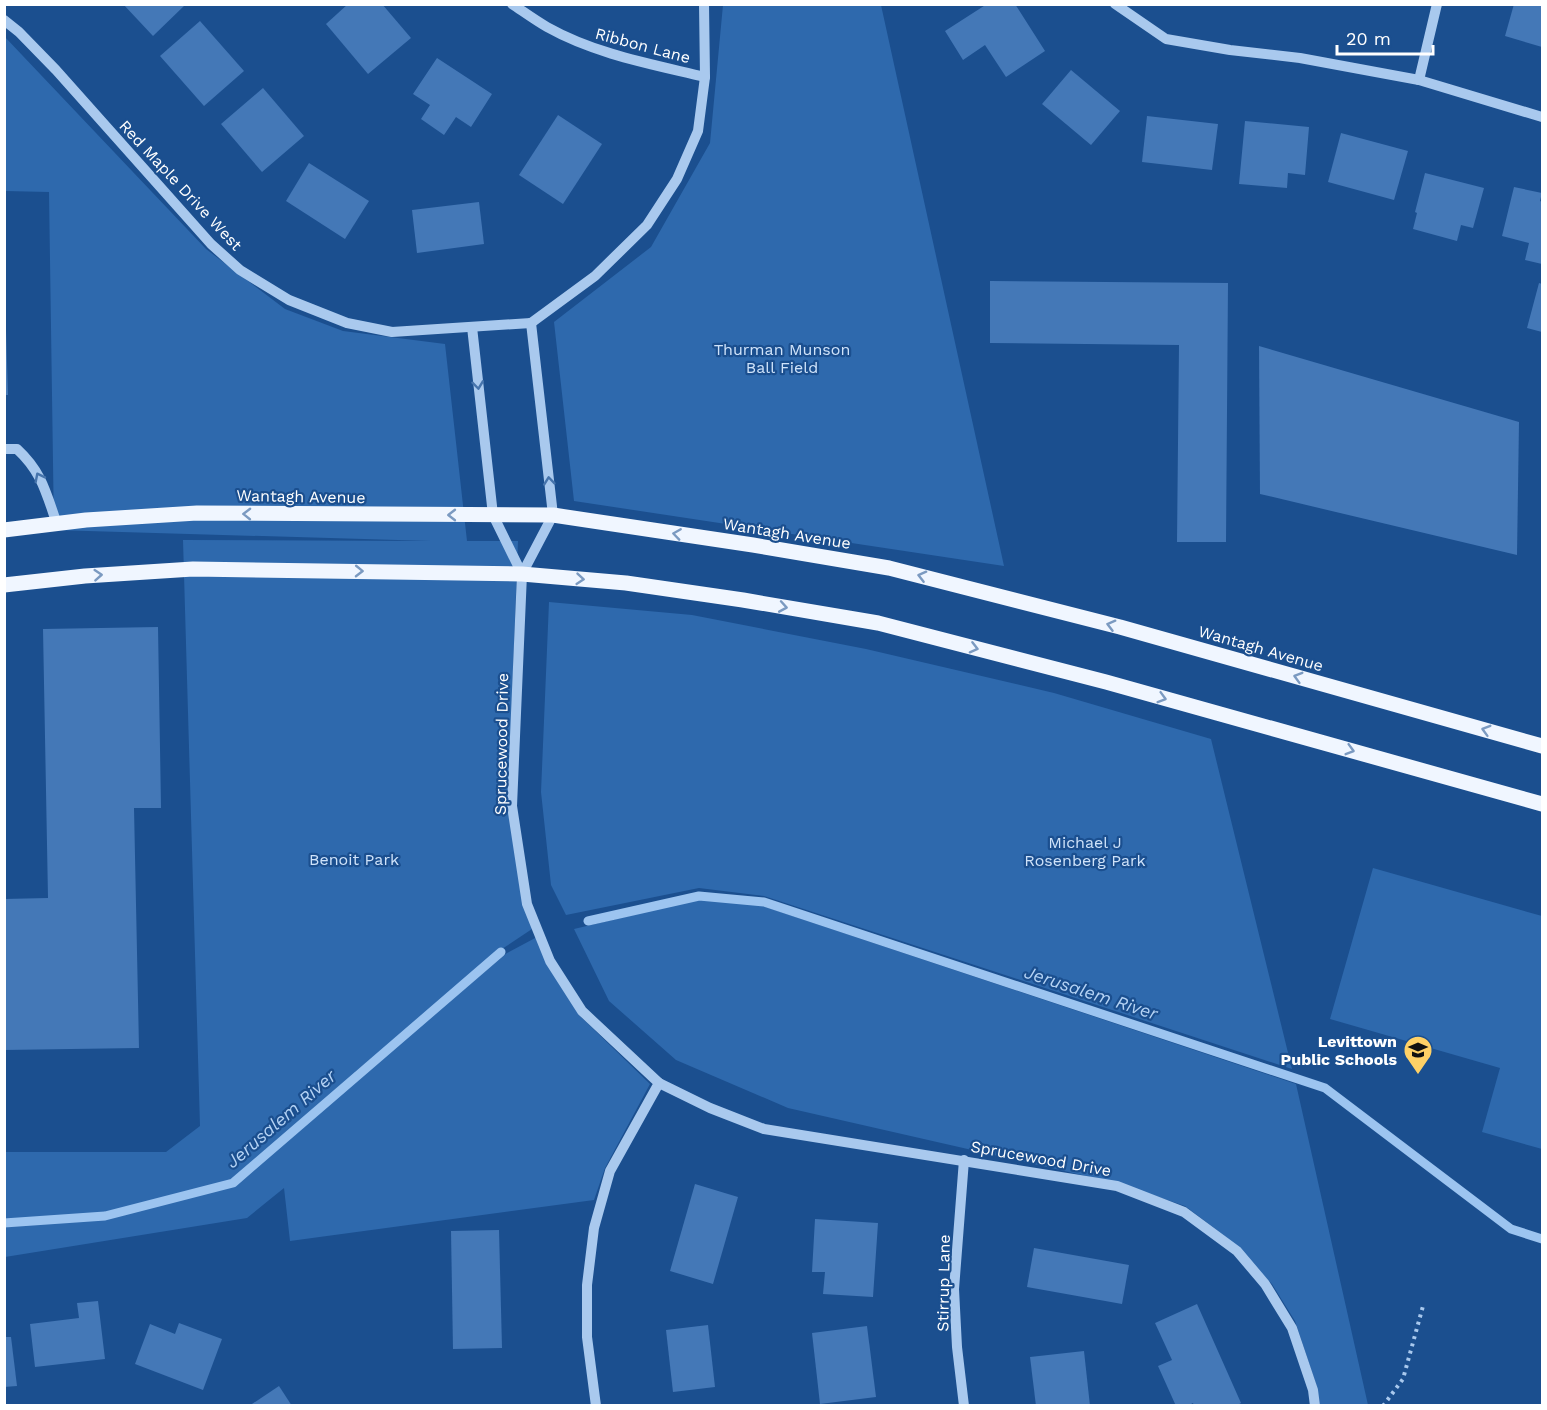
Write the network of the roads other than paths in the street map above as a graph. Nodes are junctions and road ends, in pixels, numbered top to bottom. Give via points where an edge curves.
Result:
1 (512, 4) edge
2 (704, 4) edge
3 (1437, 4) edge
4 (1115, 5) edge
5 (4, 20) edge
6 (705, 77) junction
7 (1419, 80) junction
8 (1542, 117) edge
9 (531, 323) junction
10 (472, 327) junction
11 (4, 449) edge
12 (493, 515) junction
13 (553, 515) junction
14 (57, 524) junction
15 (4, 530) edge
16 (522, 574) junction
17 (4, 585) edge
18 (1542, 746) edge
19 (1542, 804) edge
20 (659, 1083) junction
21 (964, 1160) junction
22 (596, 1406) edge
23 (964, 1406) edge
24 (1315, 1406) edge

1 - 6 street, Ribbon Lane via 584,44
2 - 6 street
3 - 7 street
4 - 7 street via 1166,39
5 - 10 street, Red Maple Drive West via 56,70 211,244 240,270 289,300 347,323 392,332
6 - 9 street via 698,131 677,179 647,225 595,276
7 - 8 street
9 - 10 street, Red Maple Drive West
13 -> 9 street
10 -> 12 street
14 -> 11 street via 31,462 17,449
12 - 13 main road, Wantagh Avenue
12 -> 14 main road, Wantagh Avenue via 197,513
12 - 16 street
13 - 16 street
18 -> 13 main road, Wantagh Avenue via 1120,627 889,568
14 - 15 main road, Wantagh Avenue
17 -> 16 main road via 193,569
16 -> 19 main road via 637,585 878,623 1106,682
16 - 20 street, Sprucewood Drive via 512,806 527,904 550,961 582,1011
20 - 21 street, Sprucewood Drive via 764,1129
20 - 22 street via 610,1171 594,1228 587,1285 587,1337
21 - 23 street, Stirrup Lane via 954,1288
21 - 24 street, Sprucewood Drive via 1117,1186 1184,1212 1237,1251 1265,1284 1292,1328

